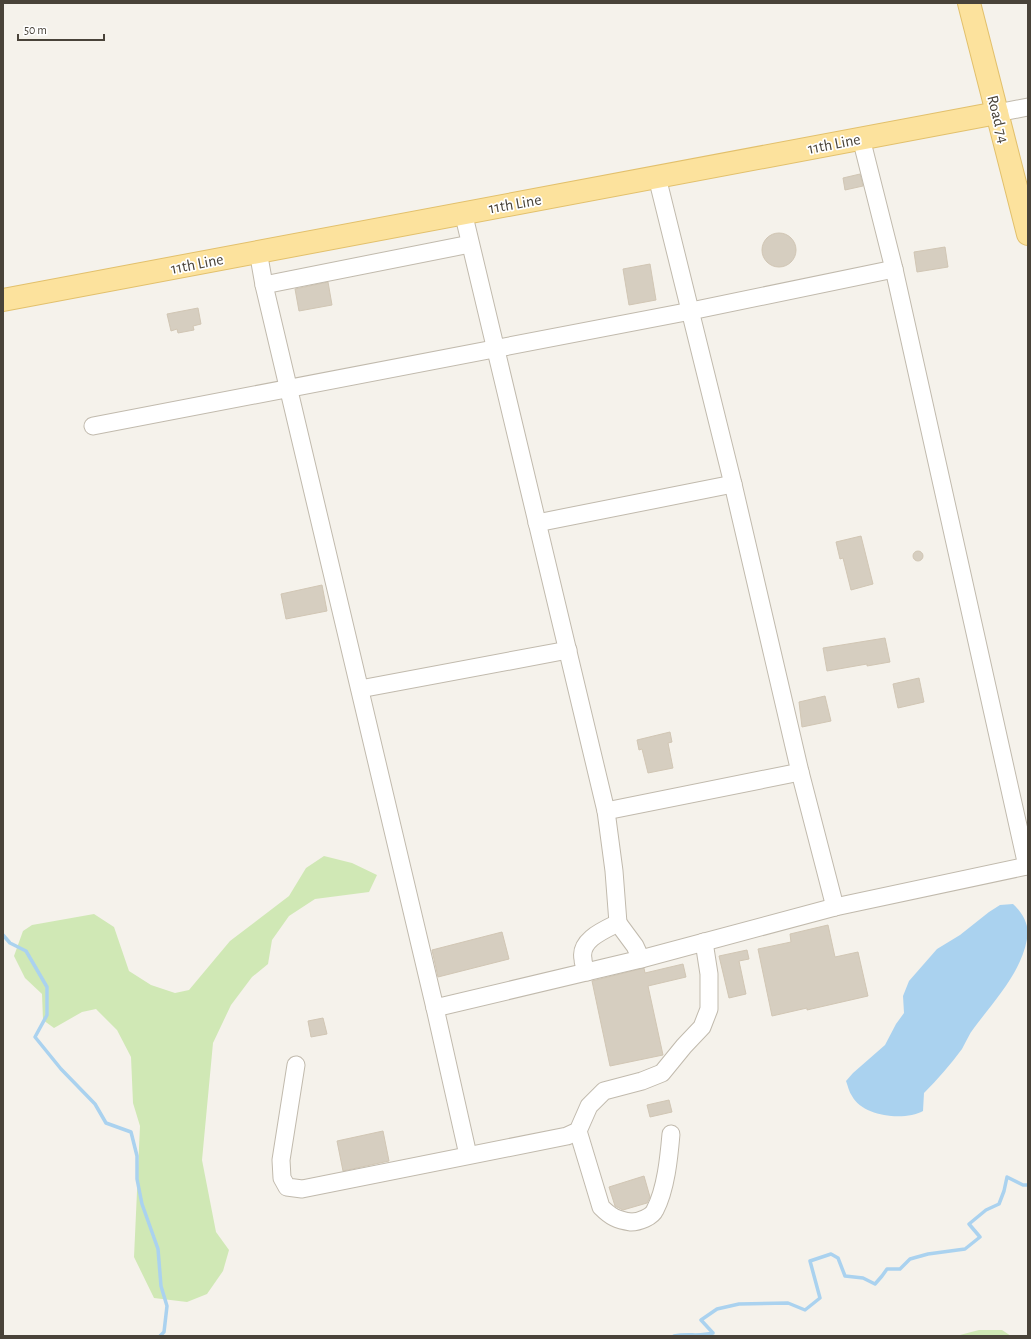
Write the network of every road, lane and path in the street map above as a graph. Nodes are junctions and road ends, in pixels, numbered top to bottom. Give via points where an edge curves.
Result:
1 (969, 3) edge
2 (1028, 107) edge
3 (997, 113) junction
4 (861, 138) junction
5 (657, 177) junction
6 (463, 212) junction
7 (1028, 234) edge
8 (470, 244) junction
9 (258, 251) junction
10 (894, 268) junction
11 (264, 285) junction
12 (3, 300) edge
13 (691, 311) junction
14 (495, 348) junction
15 (289, 388) junction
16 (93, 426) dead end
17 (733, 484) junction
18 (537, 523) junction
19 (568, 650) junction
20 (360, 689) junction
21 (800, 772) junction
22 (606, 810) junction
23 (1027, 866) edge
24 (836, 907) junction
25 (618, 923) junction
26 (704, 942) junction
27 (641, 959) junction
28 (587, 972) junction
29 (435, 1008) junction
30 (296, 1065) dead end
31 (578, 1131) junction
32 (671, 1134) dead end
33 (468, 1155) junction

1 - 3 main road, Road 74
2 - 3 street, 11th Line
3 - 4 main road, 11th Line
3 - 7 main road, Road 74
4 - 5 main road, 11th Line
4 - 10 street
5 - 6 main road, 11th Line
5 - 13 street
6 - 8 street
6 - 9 main road, 11th Line
8 - 11 street
8 - 14 street
9 - 11 street
9 - 12 main road, 11th Line
10 - 13 street
10 - 23 street
11 - 15 street
13 - 14 street
13 - 17 street
14 - 15 street
14 - 18 street
15 - 16 street
15 - 20 street
17 - 18 street
17 - 21 street
18 - 19 street
19 - 20 street
19 - 22 street
20 - 29 street
21 - 22 street
21 - 24 street
22 - 25 street
23 - 24 street
24 - 26 street
25 - 27 street
25 - 28 street via 597,934 584,946 582,958
26 - 27 street
26 - 31 street via 709,974 709,1009 702,1026 662,1073 604,1091 589,1106
27 - 28 street
28 - 29 street
29 - 33 street
30 - 33 street via 280,1160 282,1178 287,1187 302,1189
31 - 32 street via 601,1207 611,1216 635,1222 655,1211 668,1165
31 - 33 street via 567,1136

